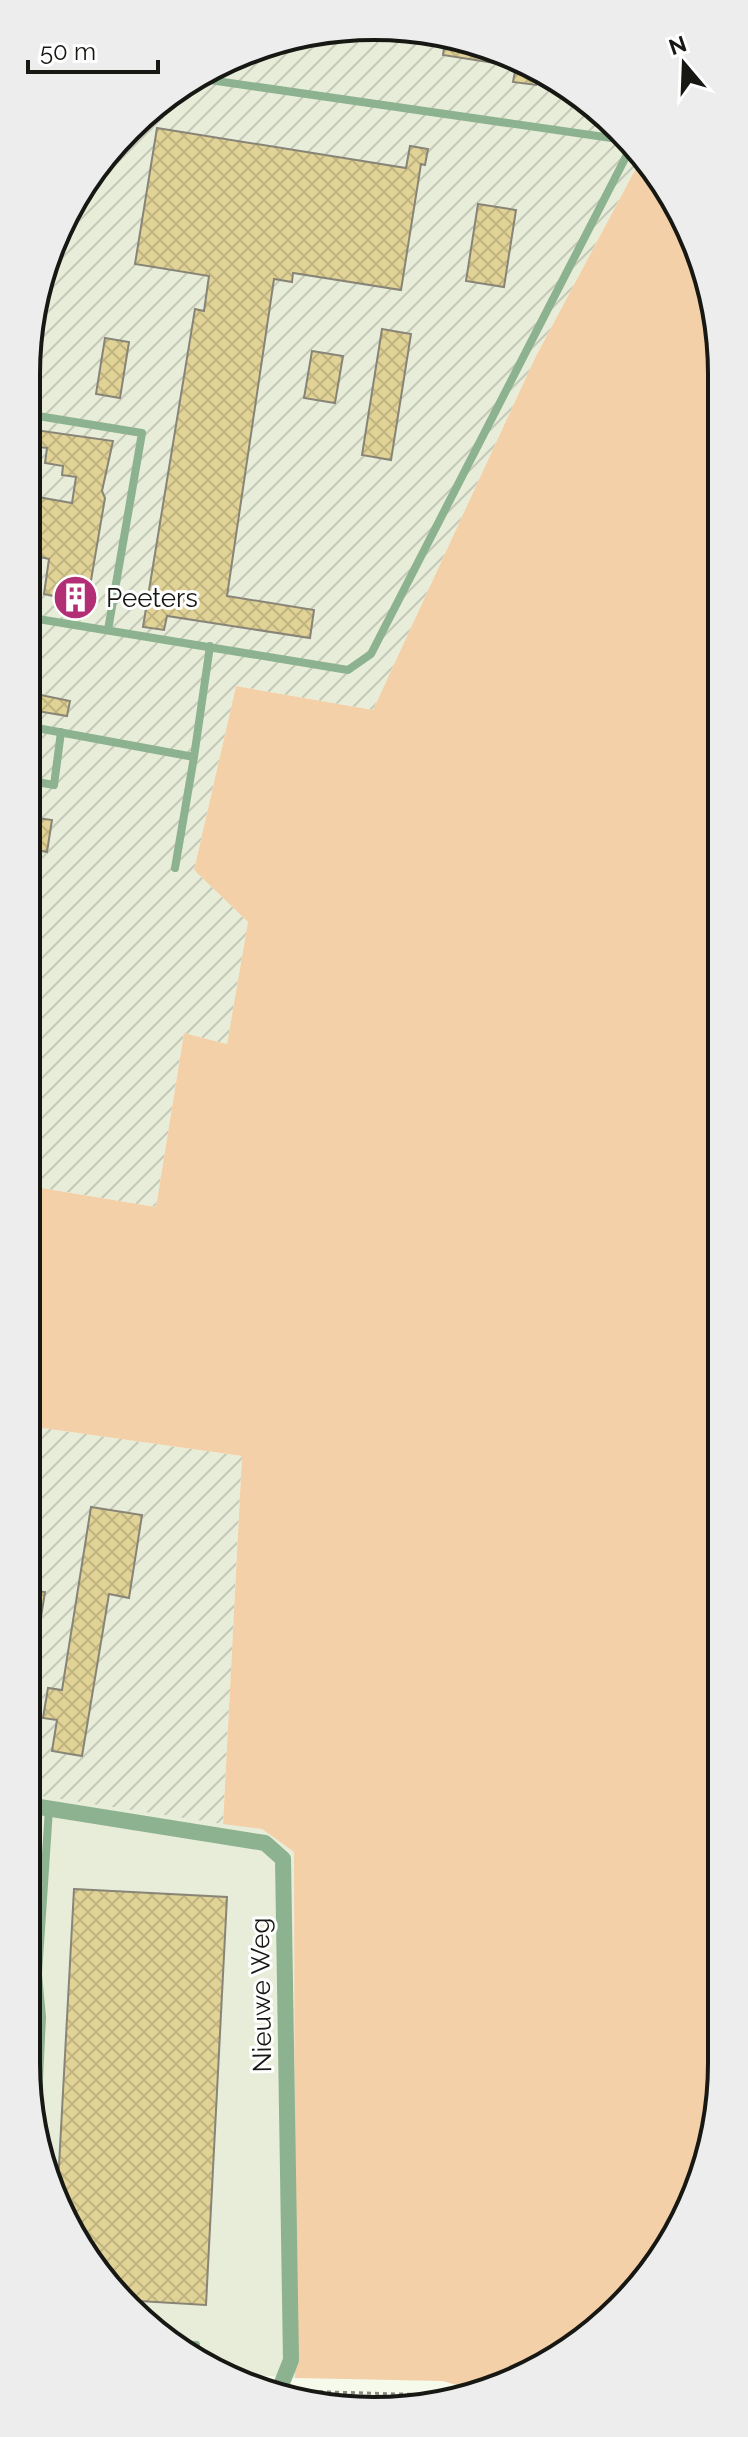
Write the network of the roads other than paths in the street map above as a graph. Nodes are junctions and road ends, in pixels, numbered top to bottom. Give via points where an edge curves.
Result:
1 (214, 81) edge
2 (611, 139) edge
3 (626, 155) edge
4 (40, 416) edge
5 (40, 619) edge
6 (108, 630) junction
7 (210, 646) junction
8 (40, 728) edge
9 (61, 732) junction
10 (194, 757) junction
11 (40, 783) edge
12 (175, 868) dead end
13 (40, 1807) edge
14 (49, 1809) junction
15 (40, 1944) edge
16 (282, 2384) edge

1 - 2 lane
3 - 7 lane via 371,654 348,670
4 - 6 lane via 142,433
5 - 6 lane
6 - 7 lane
7 - 10 lane
8 - 9 lane
9 - 10 lane
9 - 11 lane via 54,785
10 - 12 lane
13 - 14 street, Nieuwe Weg
14 - 15 lane
14 - 16 street, Nieuwe Weg via 265,1843 283,1859 291,2360

